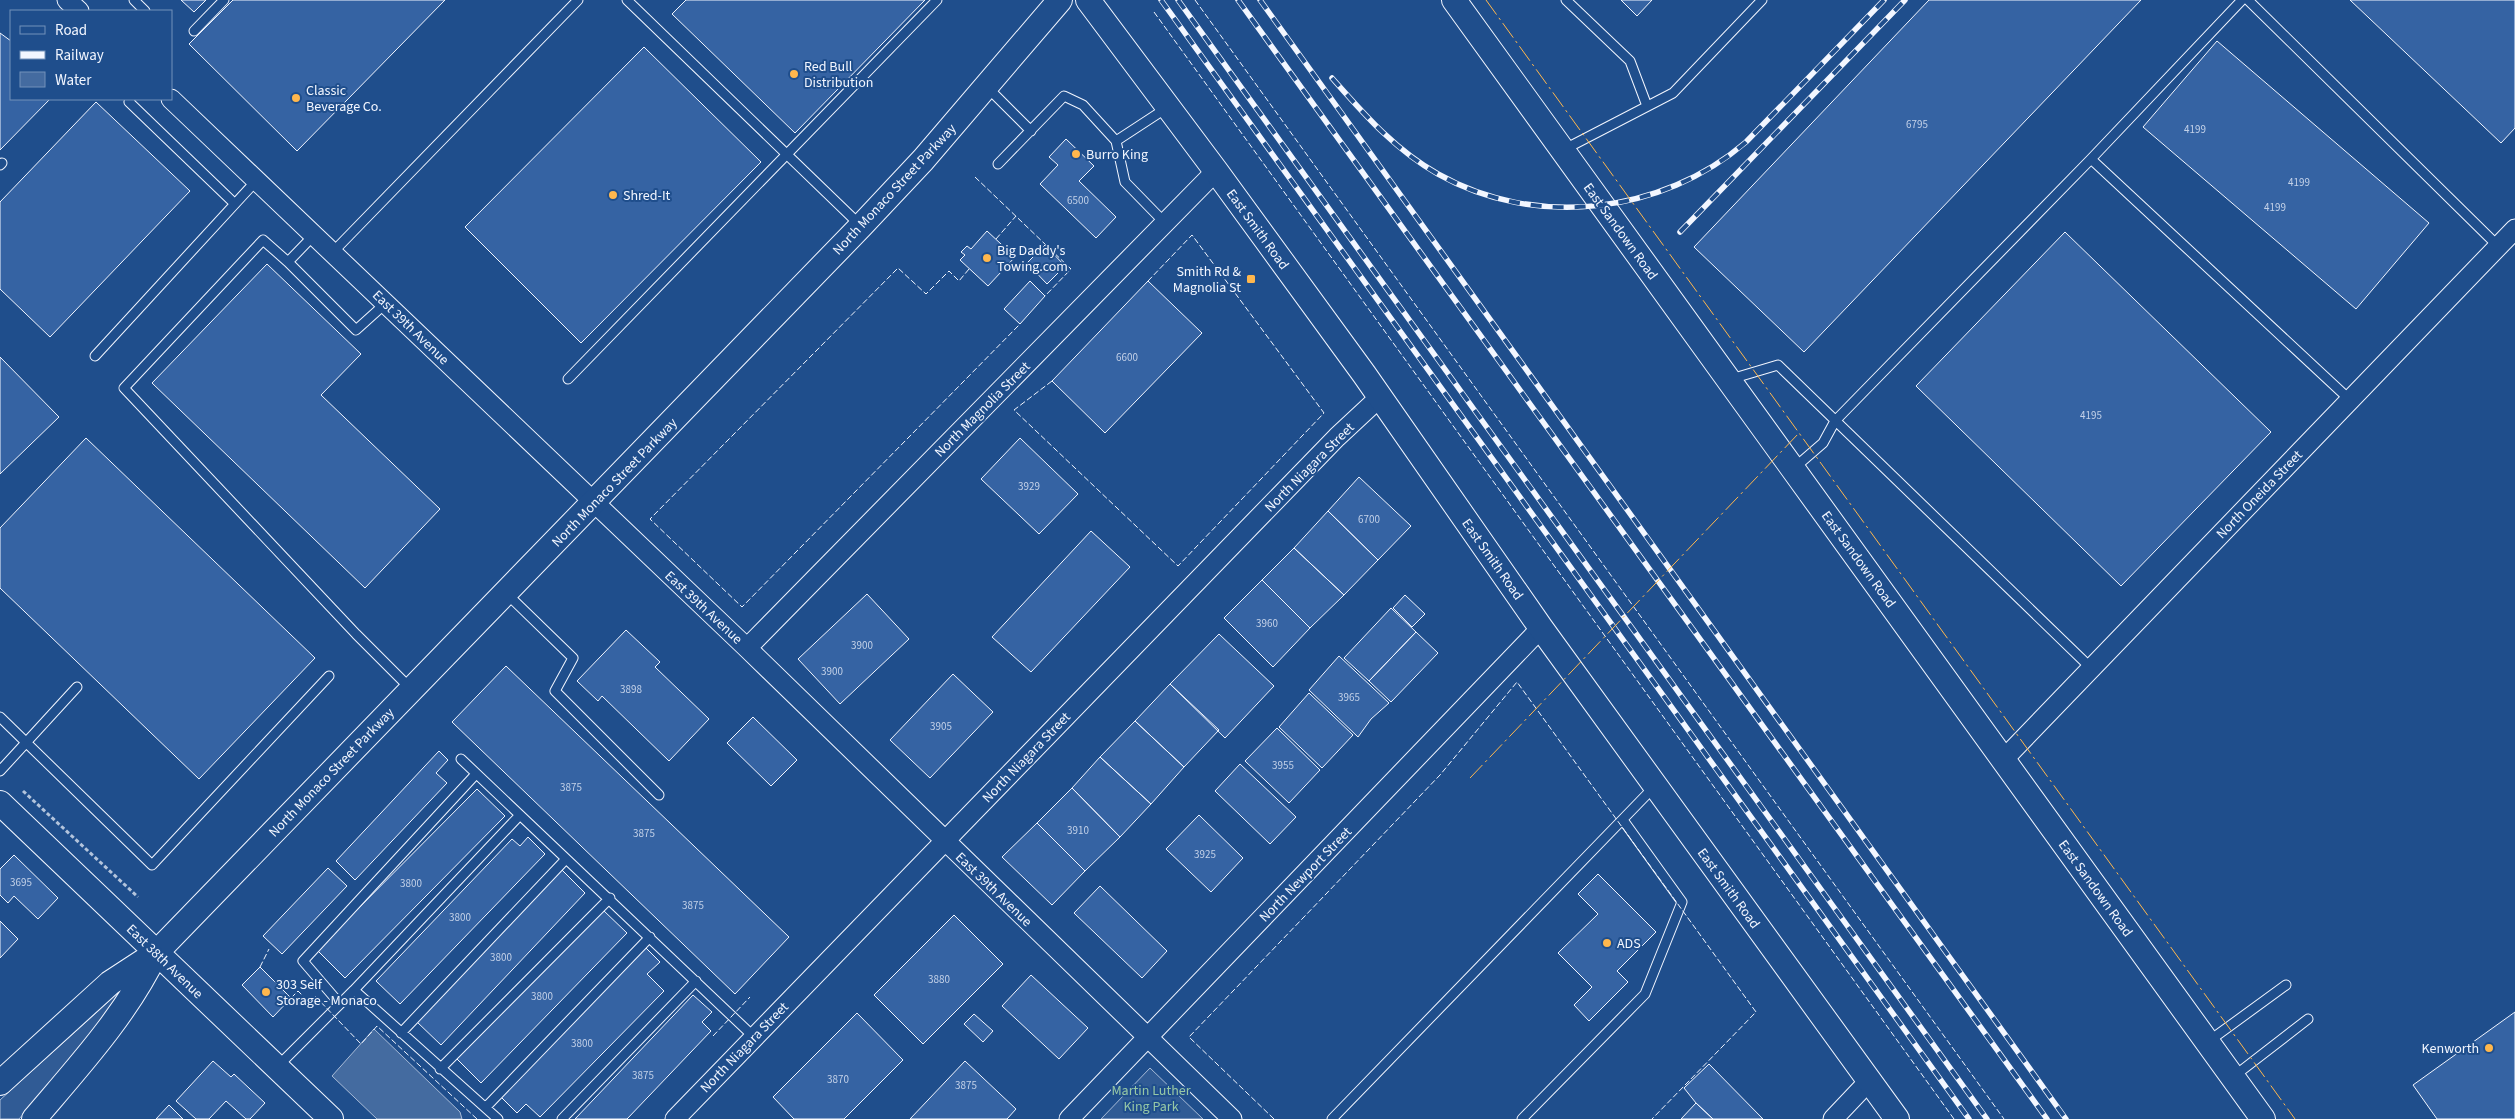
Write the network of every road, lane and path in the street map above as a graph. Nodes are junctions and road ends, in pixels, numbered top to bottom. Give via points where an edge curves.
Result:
1 (67, 0) edge
2 (134, 0) edge
3 (224, 0) edge
4 (578, 0) edge
5 (626, 0) edge
6 (937, 0) edge
7 (1060, 0) edge
8 (1088, 0) edge
9 (1454, 0) edge
10 (1566, 0) edge
11 (1762, 0) edge
12 (2242, 0) edge
13 (2248, 0) edge
14 (78, 10) edge
15 (144, 10) edge
16 (194, 31) dead end
17 (986, 86) junction
18 (130, 100) edge
19 (172, 100) edge
20 (1647, 106) junction
21 (1168, 107) junction
22 (1031, 131) junction
23 (1116, 141) junction
24 (1563, 150) junction
25 (787, 155) junction
26 (2092, 159) junction
27 (998, 164) dead end
28 (1216, 170) junction
29 (256, 181) junction
30 (235, 204) junction
31 (1165, 223) junction
32 (861, 226) junction
33 (2515, 228) edge
34 (314, 235) junction
35 (2498, 246) junction
36 (333, 252) junction
37 (288, 262) junction
38 (386, 302) junction
39 (95, 356) dead end
40 (568, 379) dead end
41 (1729, 380) junction
42 (1380, 397) junction
43 (2350, 400) junction
44 (1835, 421) junction
45 (1793, 469) junction
46 (594, 502) junction
47 (505, 593) junction
48 (1541, 628) junction
49 (747, 648) junction
50 (2092, 668) junction
51 (329, 676) dead end
52 (77, 687) dead end
53 (412, 689) junction
54 (0, 717) edge
55 (26, 743) junction
56 (461, 759) dead end
57 (2004, 760) junction
58 (0, 770) edge
59 (476, 774) junction
60 (1656, 786) junction
61 (659, 795) dead end
62 (0, 803) edge
63 (520, 815) junction
64 (1623, 820) junction
65 (944, 841) junction
66 (566, 859) junction
67 (138, 897) dead end
68 (610, 898) junction
69 (650, 937) junction
70 (156, 953) junction
71 (696, 981) junction
72 (2286, 985) dead end
73 (354, 990) junction
74 (340, 1004) junction
75 (2308, 1019) dead end
76 (401, 1033) junction
77 (754, 1037) junction
78 (1148, 1038) junction
79 (2208, 1042) junction
80 (276, 1068) junction
81 (440, 1069) junction
82 (2233, 1077) junction
83 (1869, 1081) junction
84 (0, 1083) edge
85 (486, 1107) junction
86 (34, 1119) edge
87 (331, 1119) edge
88 (498, 1119) edge
89 (562, 1119) edge
90 (675, 1119) edge
91 (1069, 1119) edge
92 (1232, 1119) edge
93 (1332, 1119) edge
94 (1522, 1119) edge
95 (1834, 1119) edge
96 (1897, 1119) edge
97 (2263, 1119) edge

1 - 14 street
2 - 15 lane
3 - 16 lane
4 - 36 lane
5 - 25 lane
6 - 25 lane
7 - 17 street, North Monaco Street Parkway
8 - 21 street, East Smith Road
9 - 24 street, East Sandown Road
10 - 20 lane via 1630,61
11 - 20 lane via 1673,92
12 - 26 lane
13 - 35 lane
17 - 22 lane
17 - 32 street, North Monaco Street Parkway
18 - 30 lane
19 - 29 street, East 39th Avenue
20 - 24 lane
21 - 23 lane
21 - 28 street, East Smith Road
22 - 23 lane via 1064,96 1083,104
22 - 27 lane
23 - 31 lane via 1126,182
24 - 41 street, East Sandown Road
25 - 32 lane
25 - 40 lane
26 - 43 lane
26 - 44 lane
28 - 31 street, North Magnolia Street
28 - 42 street, East Smith Road
29 - 30 lane
29 - 34 street, East 39th Avenue
30 - 39 lane
31 - 49 street, North Magnolia Street
32 - 46 street, North Monaco Street Parkway
33 - 35 street, North Oneida Street
34 - 36 street, East 39th Avenue
34 - 37 lane
35 - 43 street, North Oneida Street
36 - 38 street, East 39th Avenue
37 - 38 lane via 356,330
37 - 53 lane via 263,240 124,388
38 - 46 street, East 39th Avenue
41 - 44 lane via 1778,365
41 - 45 street, East Sandown Road
42 - 48 street, East Smith Road
42 - 65 street, North Niagara Street via 1337,437
43 - 50 street, North Oneida Street
44 - 45 lane via 1823,443
44 - 50 lane
45 - 57 street, East Sandown Road
46 - 47 street, North Monaco Street Parkway
46 - 49 street, East 39th Avenue
47 - 53 street, North Monaco Street Parkway
47 - 61 lane via 574,658 554,691
48 - 60 street, East Smith Road
48 - 78 street, North Newport Street
49 - 65 street, East 39th Avenue
50 - 57 street, North Oneida Street
51 - 55 lane via 152,864
52 - 55 lane
53 - 70 street, North Monaco Street Parkway
54 - 55 lane
55 - 58 lane
56 - 59 lane
57 - 79 street, East Sandown Road
58 - 67 path
59 - 63 lane
59 - 74 lane via 303,961
60 - 64 lane
60 - 83 street, East Smith Road
62 - 70 street, East 38th Avenue
63 - 66 lane
63 - 73 lane
64 - 93 lane
64 - 94 lane via 1682,902 1645,994
65 - 77 street, North Niagara Street
65 - 78 street, East 39th Avenue
66 - 68 lane
66 - 76 lane
68 - 69 lane
68 - 81 lane
69 - 71 lane
69 - 85 lane
70 - 80 street, East 38th Avenue
70 - 84 street, North Monaco Street Parkway via 110,983
70 - 86 street, North Monaco Street Parkway via 128,1004
71 - 77 lane
71 - 89 lane
72 - 79 lane
73 - 74 lane
73 - 76 lane
74 - 80 lane
75 - 82 lane
76 - 81 lane
77 - 90 street, North Niagara Street
78 - 91 street, North Newport Street
78 - 92 street, East 39th Avenue
79 - 82 street, East Sandown Road
80 - 87 street, East 38th Avenue
81 - 85 lane
82 - 97 street, East Sandown Road
83 - 95 street
83 - 96 street, East Smith Road
85 - 88 lane

